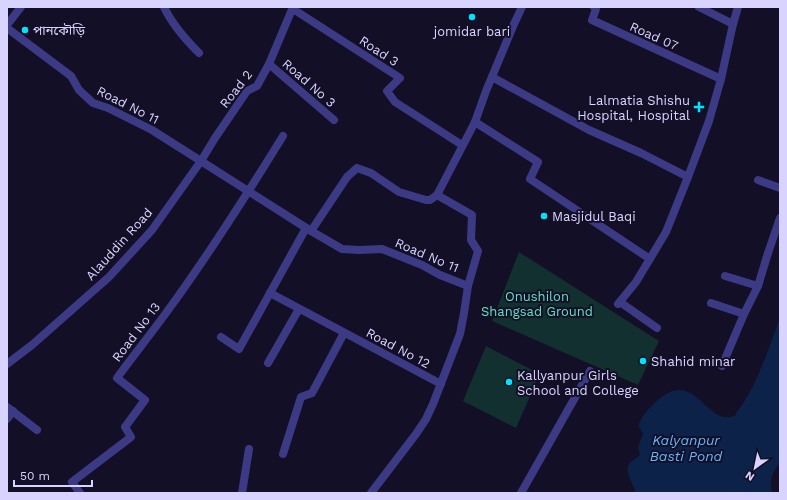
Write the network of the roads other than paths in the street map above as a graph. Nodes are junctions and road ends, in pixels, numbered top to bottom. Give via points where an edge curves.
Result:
1 (21, 7) edge
2 (164, 7) edge
3 (522, 7) edge
4 (594, 7) edge
5 (699, 7) edge
6 (738, 7) edge
7 (293, 8) edge
8 (732, 24) junction
9 (7, 25) edge
10 (7, 28) edge
11 (199, 53) dead end
12 (269, 64) junction
13 (492, 77) junction
14 (721, 79) junction
15 (334, 120) dead end
16 (475, 122) junction
17 (283, 136) dead end
18 (462, 145) junction
19 (201, 161) junction
20 (688, 177) junction
21 (758, 180) dead end
22 (780, 188) edge
23 (249, 191) junction
24 (436, 195) junction
25 (780, 218) edge
26 (309, 229) junction
27 (650, 259) junction
28 (725, 276) dead end
29 (468, 286) junction
30 (758, 286) junction
31 (270, 293) junction
32 (711, 303) dead end
33 (299, 309) junction
34 (744, 314) junction
35 (657, 328) dead end
36 (344, 333) junction
37 (221, 337) dead end
38 (268, 363) dead end
39 (7, 364) edge
40 (722, 366) dead end
41 (590, 371) dead end
42 (441, 384) junction
43 (10, 409) edge
44 (7, 420) edge
45 (37, 430) dead end
46 (249, 449) dead end
47 (283, 454) dead end
48 (80, 493) edge
49 (242, 493) edge
50 (371, 493) edge
51 (521, 493) edge

1 - 9 street
2 - 11 street via 169,17
3 - 13 street
4 - 14 street, Road 07 via 596,9 592,20
5 - 8 street
6 - 8 street
7 - 12 street, Road 2
7 - 18 street, Road 3 via 400,78 387,91 395,102
8 - 14 street
10 - 19 street, Road No 11 via 70,76 79,90 93,103 152,130
12 - 15 street, Road No 3
12 - 19 street, Road 2 via 257,86 247,91
13 - 16 street
13 - 20 street via 589,130
14 - 20 street via 709,121
16 - 18 street
16 - 27 street via 538,162 530,179
17 - 23 street
18 - 24 street
19 - 23 street, Road No 11
19 - 39 street, Alauddin Road via 152,230 109,277
20 - 27 street via 666,232
21 - 22 street
23 - 26 street, Road No 11
23 - 48 street, Road No 13 via 117,378 145,400 125,427 131,437 72,482
24 - 26 street via 426,200 399,192 371,173 357,168 347,177
24 - 29 street via 472,215 471,240 478,251
25 - 30 street
26 - 29 street, Road No 11 via 342,249 382,249
26 - 31 street
27 - 35 street via 619,303
28 - 30 street
29 - 42 street via 460,334
30 - 34 street
31 - 33 street, Road No 12
31 - 37 street via 239,349
32 - 34 street
33 - 36 street, Road No 12
33 - 38 street
34 - 40 street
36 - 42 street, Road No 12
36 - 47 street via 312,394 301,397
41 - 51 street
42 - 50 street via 416,434
43 - 44 street
43 - 45 street
46 - 49 street

